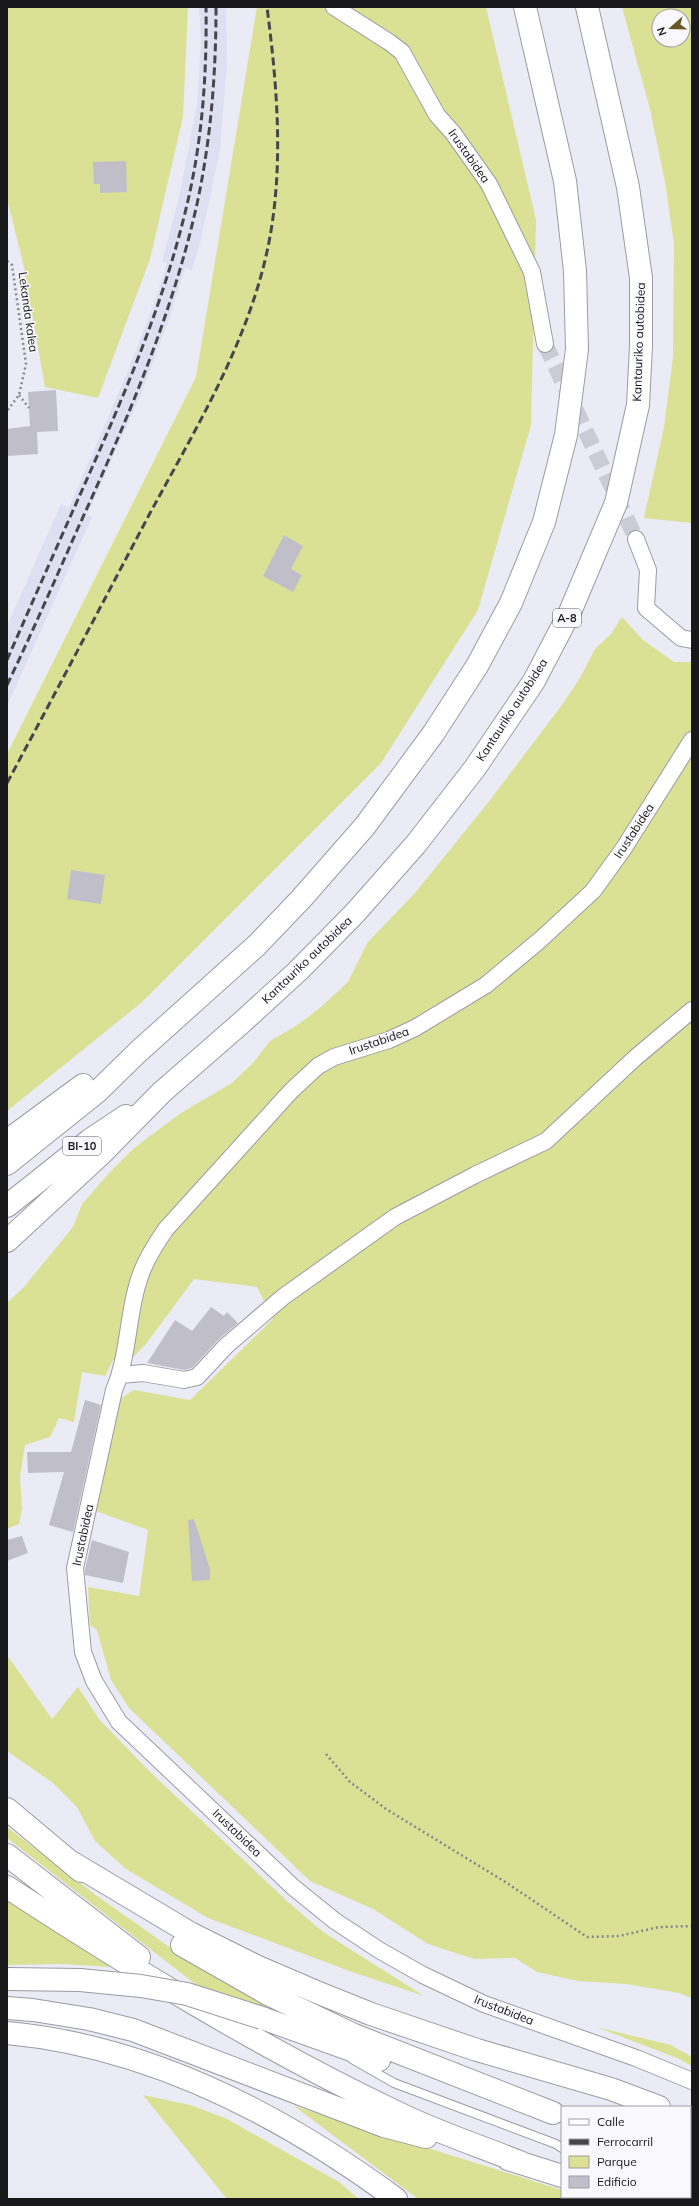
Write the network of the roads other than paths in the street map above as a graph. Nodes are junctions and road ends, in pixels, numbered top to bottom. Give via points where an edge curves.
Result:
1 (334, 7) edge
2 (525, 7) edge
3 (587, 7) edge
4 (545, 344) tunnel mouth
5 (636, 539) tunnel mouth
6 (692, 640) edge
7 (692, 740) edge
8 (692, 1010) edge
9 (139, 1051) junction
10 (162, 1092) junction
11 (7, 1141) edge
12 (7, 1164) edge
13 (7, 1206) edge
14 (7, 1241) edge
15 (120, 1375) junction
16 (7, 1809) edge
17 (7, 1855) edge
18 (71, 1862) junction
19 (7, 1887) edge
20 (7, 1979) edge
21 (7, 2008) edge
22 (7, 2033) edge
23 (328, 2043) junction
24 (274, 2050) junction
25 (692, 2081) edge
26 (656, 2106) edge
27 (558, 2114) edge
28 (561, 2147) edge
29 (522, 2162) junction
30 (561, 2176) edge
31 (396, 2199) edge

1 - 4 street, Irustabidea via 402,52 437,115 453,132 489,184 532,272
2 - 9 highway via 565,181 575,271 577,349 566,435 544,522 511,603 477,666 434,734 365,826 257,945
3 - 10 highway, Kantauriko autobidea / A-8 via 628,187 641,278 642,346 638,405 616,502 567,619 534,681 475,768 416,844 355,913 246,1019
5 - 6 street via 648,570 646,608 681,638
7 - 15 street, Irustabidea via 594,891 486,984 415,1028 389,1040 334,1056 318,1066 291,1092 166,1229 142,1272
8 - 15 street via 635,1058 546,1142 474,1175 396,1217 283,1297 226,1346 197,1377 184,1380 143,1373
9 - 11 highway via 88,1081
9 - 12 highway, BI-10 via 96,1092
10 - 13 highway, BI-10 via 90,1140
10 - 14 highway via 99,1156
15 - 25 street, Irustabidea via 114,1390 75,1568 83,1652 94,1681 119,1722 293,1887 335,1921 379,1950 423,1975 484,2004 636,2058
16 - 18 highway
17 - 24 highway via 127,1949
18 - 26 highway via 190,1933 291,1981 371,2014 477,2050 611,2089
18 - 27 highway via 128,1909 180,1944 268,1994 354,2036
19 - 24 highway via 119,1961
20 - 23 highway, bridge via 80,1980 187,1994
21 - 29 highway via 89,2019 133,2030 384,2126
22 - 31 highway via 77,2044 119,2055 216,2091 298,2132 349,2164
23 - 27 highway
23 - 28 lane via 362,2066 394,2083
24 - 29 highway via 397,2113
29 - 30 highway

